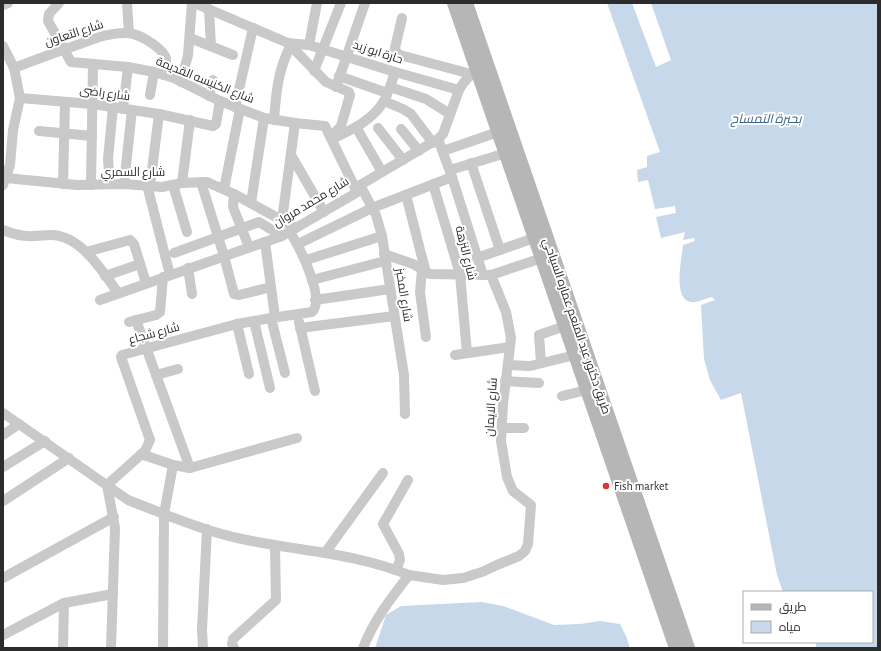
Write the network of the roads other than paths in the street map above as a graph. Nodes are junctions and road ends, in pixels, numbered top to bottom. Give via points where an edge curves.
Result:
1 (8, 3) edge
2 (59, 3) edge
3 (126, 3) edge
4 (193, 3) edge
5 (316, 3) edge
6 (341, 3) edge
7 (365, 3) edge
8 (454, 3) edge
9 (466, 3) edge
10 (3, 5) edge
11 (209, 9) junction
12 (402, 18) dead end
13 (253, 28) junction
14 (129, 34) junction
15 (190, 38) junction
16 (290, 44) junction
17 (309, 44) junction
18 (3, 46) edge
19 (211, 46) junction
20 (322, 48) junction
21 (64, 49) junction
22 (233, 55) dead end
23 (346, 56) junction
24 (93, 64) junction
25 (128, 67) junction
26 (14, 68) junction
27 (478, 70) junction
28 (314, 71) junction
29 (395, 72) junction
30 (159, 73) junction
31 (339, 76) junction
32 (213, 80) dead end
33 (181, 82) junction
34 (336, 87) junction
35 (459, 90) junction
36 (387, 93) junction
37 (150, 95) dead end
38 (209, 96) junction
39 (20, 98) junction
40 (220, 101) junction
41 (65, 102) junction
42 (92, 104) junction
43 (112, 107) junction
44 (238, 108) junction
45 (128, 109) junction
46 (159, 114) junction
47 (450, 114) junction
48 (269, 119) junction
49 (190, 120) junction
50 (295, 123) junction
51 (356, 127) junction
52 (378, 128) dead end
53 (401, 128) dead end
54 (39, 131) dead end
55 (498, 132) junction
56 (64, 134) junction
57 (92, 136) junction
58 (332, 138) junction
59 (436, 141) junction
60 (419, 151) junction
61 (443, 151) junction
62 (506, 153) junction
63 (291, 155) junction
64 (403, 160) junction
65 (471, 164) junction
66 (382, 172) junction
67 (451, 174) junction
68 (4, 181) edge
69 (201, 182) junction
70 (63, 184) junction
71 (110, 184) junction
72 (124, 184) junction
73 (177, 184) junction
74 (433, 184) junction
75 (91, 185) junction
76 (149, 186) junction
77 (359, 188) junction
78 (224, 189) junction
79 (234, 194) junction
80 (406, 195) junction
81 (251, 204) junction
82 (372, 208) junction
83 (324, 212) junction
84 (282, 220) junction
85 (242, 228) junction
86 (3, 230) edge
87 (187, 232) dead end
88 (290, 232) junction
89 (382, 236) junction
90 (218, 237) junction
91 (534, 238) junction
92 (265, 242) junction
93 (298, 244) junction
94 (249, 247) junction
95 (500, 250) junction
96 (86, 252) junction
97 (174, 253) dead end
98 (224, 256) junction
99 (385, 258) junction
100 (477, 258) junction
101 (542, 258) junction
102 (306, 260) junction
103 (140, 264) junction
104 (188, 268) junction
105 (424, 271) junction
106 (460, 274) junction
107 (487, 275) junction
108 (105, 276) junction
109 (166, 276) junction
110 (312, 280) junction
111 (146, 284) junction
112 (271, 287) junction
113 (390, 289) junction
114 (118, 293) junction
115 (192, 294) dead end
116 (100, 300) dead end
117 (315, 300) junction
118 (297, 314) junction
119 (394, 316) junction
120 (273, 318) junction
121 (254, 321) junction
122 (237, 324) junction
123 (564, 326) junction
124 (300, 328) junction
125 (426, 337) dead end
126 (510, 347) junction
127 (146, 348) junction
128 (467, 353) junction
129 (455, 355) dead end
130 (575, 355) junction
131 (541, 364) junction
132 (508, 365) junction
133 (178, 369) dead end
134 (285, 373) dead end
135 (249, 374) dead end
136 (156, 375) junction
137 (505, 381) junction
138 (539, 383) dead end
139 (270, 388) dead end
140 (587, 390) junction
141 (315, 391) dead end
142 (562, 396) dead end
143 (3, 413) edge
144 (405, 414) dead end
145 (19, 424) junction
146 (502, 428) junction
147 (524, 428) dead end
148 (3, 435) edge
149 (297, 438) dead end
150 (45, 441) junction
151 (141, 454) junction
152 (69, 458) junction
153 (173, 465) junction
154 (3, 467) edge
155 (190, 468) junction
156 (383, 473) dead end
157 (408, 480) dead end
158 (107, 485) junction
159 (3, 502) edge
160 (164, 514) junction
161 (114, 517) junction
162 (207, 530) junction
163 (275, 546) junction
164 (326, 553) junction
165 (396, 570) junction
166 (409, 575) junction
167 (3, 578) edge
168 (113, 594) junction
169 (64, 603) junction
170 (3, 635) edge
171 (63, 648) edge
172 (111, 648) edge
173 (163, 648) edge
174 (203, 648) edge
175 (234, 648) edge
176 (363, 648) edge
177 (676, 648) edge
178 (688, 648) edge

1 - 10 street
2 - 21 street, شارع الكنيسه القديمة via 49,14 48,21
3 - 14 street
4 - 11 street
4 - 15 street
5 - 17 street
6 - 20 street
7 - 23 street
8 - 27 main road, طريق دكتور عبد المنعم عماره السياحي
9 - 27 main road, طريق دكتور عبد المنعم عماره السياحي
11 - 13 street
11 - 19 street
12 - 27 street via 395,48 400,55
13 - 16 street
13 - 44 street
14 - 21 street, شارع التعاون via 103,36
14 - 30 street, شارع التعاون via 149,41 165,55 167,60
15 - 19 street
15 - 33 street via 187,64
16 - 17 street, حارة ابو زيد
16 - 28 street
16 - 48 street via 279,74
17 - 20 street, حارة ابو زيد
18 - 26 street
19 - 22 street
20 - 23 street, حارة ابو زيد
20 - 28 street
21 - 24 street, شارع الكنيسه القديمة via 71,62
21 - 26 street, شارع التعاون
23 - 29 street, حارة ابو زيد
23 - 31 street
24 - 25 street, شارع الكنيسه القديمة
24 - 42 street
25 - 30 street, شارع الكنيسه القديمة
25 - 45 street
26 - 39 street
27 - 35 street
27 - 55 main road, طريق دكتور عبد المنعم عماره السياحي
27 - 178 main road, طريق دكتور عبد المنعم عماره السياحي
28 - 34 street
29 - 35 street, حارة ابو زيد
29 - 36 street
30 - 33 street, شارع الكنيسه القديمة
30 - 37 street
31 - 34 street
31 - 36 street
32 - 38 street
33 - 38 street, شارع الكنيسه القديمة
34 - 58 street via 350,95 340,126
35 - 47 street
36 - 47 street via 426,99
36 - 51 street via 369,118
36 - 59 street, شارع الايمان
38 - 40 street, شارع الكنيسه القديمة
39 - 41 street, شارع راضى
39 - 68 street via 13,130 10,165
40 - 44 street, شارع الكنيسه القديمة
40 - 49 street, شارع راضى via 215,125
41 - 42 street, شارع راضى
41 - 56 street
42 - 43 street, شارع راضى
42 - 57 street
43 - 45 street, شارع راضى
43 - 71 street via 108,159
44 - 48 street, شارع الكنيسه القديمة
44 - 78 street
45 - 46 street, شارع راضى
45 - 72 street
46 - 49 street, شارع راضى
46 - 76 street
47 - 59 street via 443,134
48 - 50 street, شارع الكنيسه القديمة
48 - 81 street
49 - 73 street
50 - 58 street, شارع الكنيسه القديمة via 325,126
50 - 63 street
51 - 58 street
51 - 66 street
52 - 64 street
53 - 60 street
54 - 56 street
55 - 61 street
55 - 62 main road, طريق دكتور عبد المنعم عماره السياحي
56 - 57 street
56 - 70 street
57 - 75 street
58 - 77 street, شارع الكنيسه القديمة
59 - 60 street, شارع محمد مروان
59 - 61 street, شارع الايمان
60 - 64 street, شارع محمد مروان
61 - 67 street, شارع الايمان
62 - 65 street
62 - 91 main road, طريق دكتور عبد المنعم عماره السياحي
63 - 83 street
63 - 84 street
64 - 66 street, شارع محمد مروان
65 - 67 street
65 - 95 street
66 - 77 street, شارع محمد مروان
67 - 74 street
67 - 100 street, شارع الايمان
68 - 70 street, شارع السمري
69 - 73 street, شارع السمري
69 - 78 street, شارع السمري
69 - 90 street
70 - 75 street, شارع السمري
71 - 72 street, شارع السمري
71 - 75 street, شارع السمري
72 - 76 street, شارع السمري
73 - 76 street, شارع السمري
73 - 87 street
74 - 80 street
74 - 106 street, شارع النزهة
76 - 109 street
77 - 82 street, شارع المخبز
77 - 83 street, شارع محمد مروان
78 - 79 street, شارع السمري
79 - 81 street, شارع السمري
79 - 85 street via 233,207
80 - 82 street
80 - 105 street
81 - 84 street, شارع السمري
82 - 89 street, شارع المخبز
82 - 93 street
83 - 88 street, شارع محمد مروان
84 - 88 street, شارع السمري
85 - 88 street via 260,222
85 - 90 street
85 - 94 street
86 - 96 street via 26,236 52,235 68,238
88 - 92 street, شارع محمد مروان
88 - 93 street
89 - 99 street, شارع المخبز
89 - 102 street
90 - 97 street
90 - 98 street
91 - 95 street
91 - 101 main road, طريق دكتور عبد المنعم عماره السياحي
92 - 94 street, شارع محمد مروان
92 - 112 street
93 - 102 street
94 - 98 street, شارع محمد مروان
95 - 100 street
96 - 103 street via 130,240 134,244
96 - 108 street
98 - 104 street, شارع محمد مروان
98 - 112 street via 234,294
99 - 105 street via 413,264
99 - 110 street
99 - 113 street, شارع المخبز
100 - 107 street, شارع الايمان
101 - 107 street
101 - 123 main road, طريق دكتور عبد المنعم عماره السياحي
102 - 110 street
103 - 108 street
103 - 111 street
104 - 109 street, شارع محمد مروان
104 - 115 street
105 - 106 street via 430,274
105 - 125 street via 420,292
106 - 107 street
106 - 128 street, شارع النزهة
107 - 126 street, شارع الايمان via 509,321
108 - 114 street
109 - 111 street, شارع محمد مروان
109 - 127 street via 160,312 132,321
110 - 117 street
111 - 114 street, شارع محمد مروان
112 - 120 street
113 - 117 street
113 - 119 street, شارع المخبز
114 - 116 street, شارع محمد مروان
117 - 118 street, شارع شجاع via 312,312
118 - 120 street, شارع شجاع
118 - 124 street
119 - 124 street
119 - 144 street, شارع المخبز via 404,375
120 - 121 street, شارع شجاع
120 - 134 street
121 - 122 street, شارع شجاع
121 - 139 street
122 - 127 street, شارع شجاع
122 - 135 street
123 - 130 main road, طريق دكتور عبد المنعم عماره السياحي
123 - 131 street via 539,335
124 - 141 street
126 - 128 street
126 - 132 street, شارع الايمان
127 - 136 street
127 - 151 street, شارع شجاع via 122,354 120,357 149,436 149,444
128 - 129 street
130 - 131 street
130 - 140 main road, طريق دكتور عبد المنعم عماره السياحي
131 - 132 street
132 - 137 street, شارع الايمان
133 - 136 street
136 - 155 street
137 - 138 street
137 - 146 street, شارع الايمان
140 - 142 street
140 - 177 main road, طريق دكتور عبد المنعم عماره السياحي
143 - 145 street
145 - 148 street
145 - 150 street
146 - 147 street
146 - 166 street, شارع الايمان via 501,441 507,477 513,491 530,505 528,544 525,551 519,556 463,578 443,580
149 - 155 street
150 - 152 street
150 - 154 street
151 - 153 street
151 - 158 street, شارع شجاع
152 - 158 street
152 - 159 street
153 - 155 street
153 - 160 street
156 - 164 street
157 - 165 street via 383,524 399,554 400,560
158 - 160 street via 128,500
158 - 161 street
160 - 162 street
160 - 173 street
161 - 167 street
161 - 168 street
162 - 163 street
162 - 174 street
163 - 164 street
163 - 175 street via 276,600 233,639
164 - 165 street
165 - 166 street
166 - 176 street via 378,616
168 - 169 street
168 - 172 street
169 - 170 street
169 - 171 street

